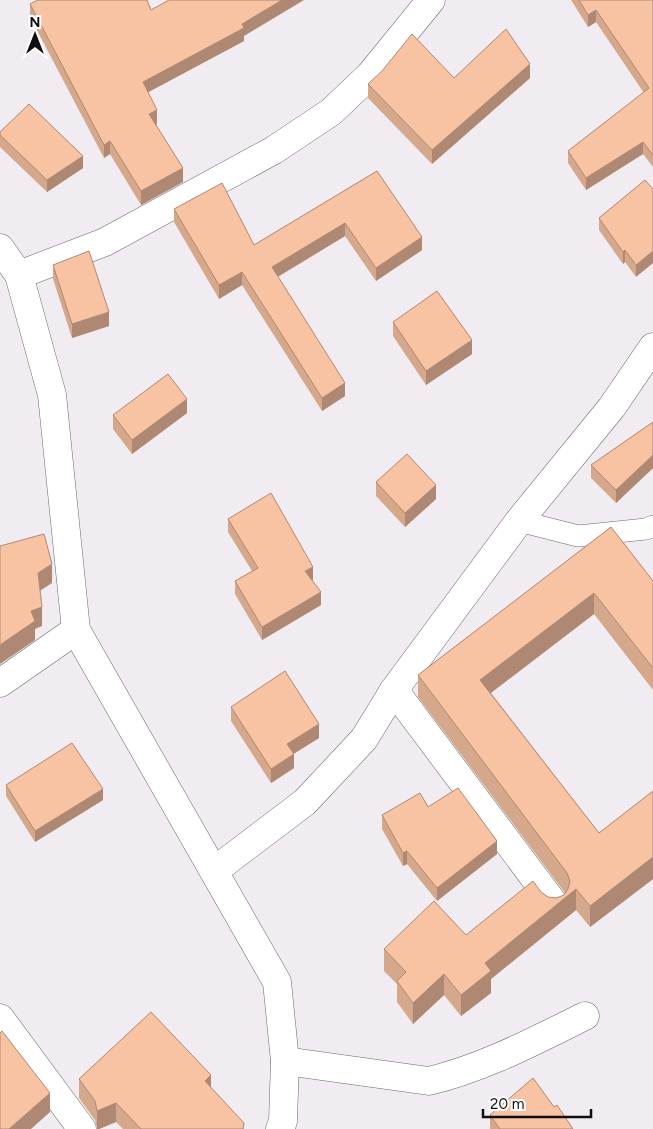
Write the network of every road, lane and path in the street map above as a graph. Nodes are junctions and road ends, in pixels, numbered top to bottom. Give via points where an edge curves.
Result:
1 (431, 0) edge
2 (0, 248) edge
3 (19, 275) junction
4 (653, 347) edge
5 (519, 521) junction
6 (653, 526) edge
7 (76, 630) junction
8 (0, 683) edge
9 (394, 690) junction
10 (214, 871) junction
11 (554, 904) edge
12 (585, 1016) dead end
13 (0, 1018) edge
14 (285, 1061) junction
15 (82, 1129) edge
16 (280, 1129) edge

1 - 3 street via 370,75 331,112 265,155 105,242
2 - 3 street
3 - 7 street via 52,395
4 - 5 street via 612,407
5 - 6 lane via 578,536
5 - 9 street
7 - 8 street
7 - 10 street
9 - 10 street via 364,738 305,802
9 - 11 street
10 - 14 street via 277,982
12 - 14 street via 482,1065 429,1081
13 - 15 street
14 - 16 street

